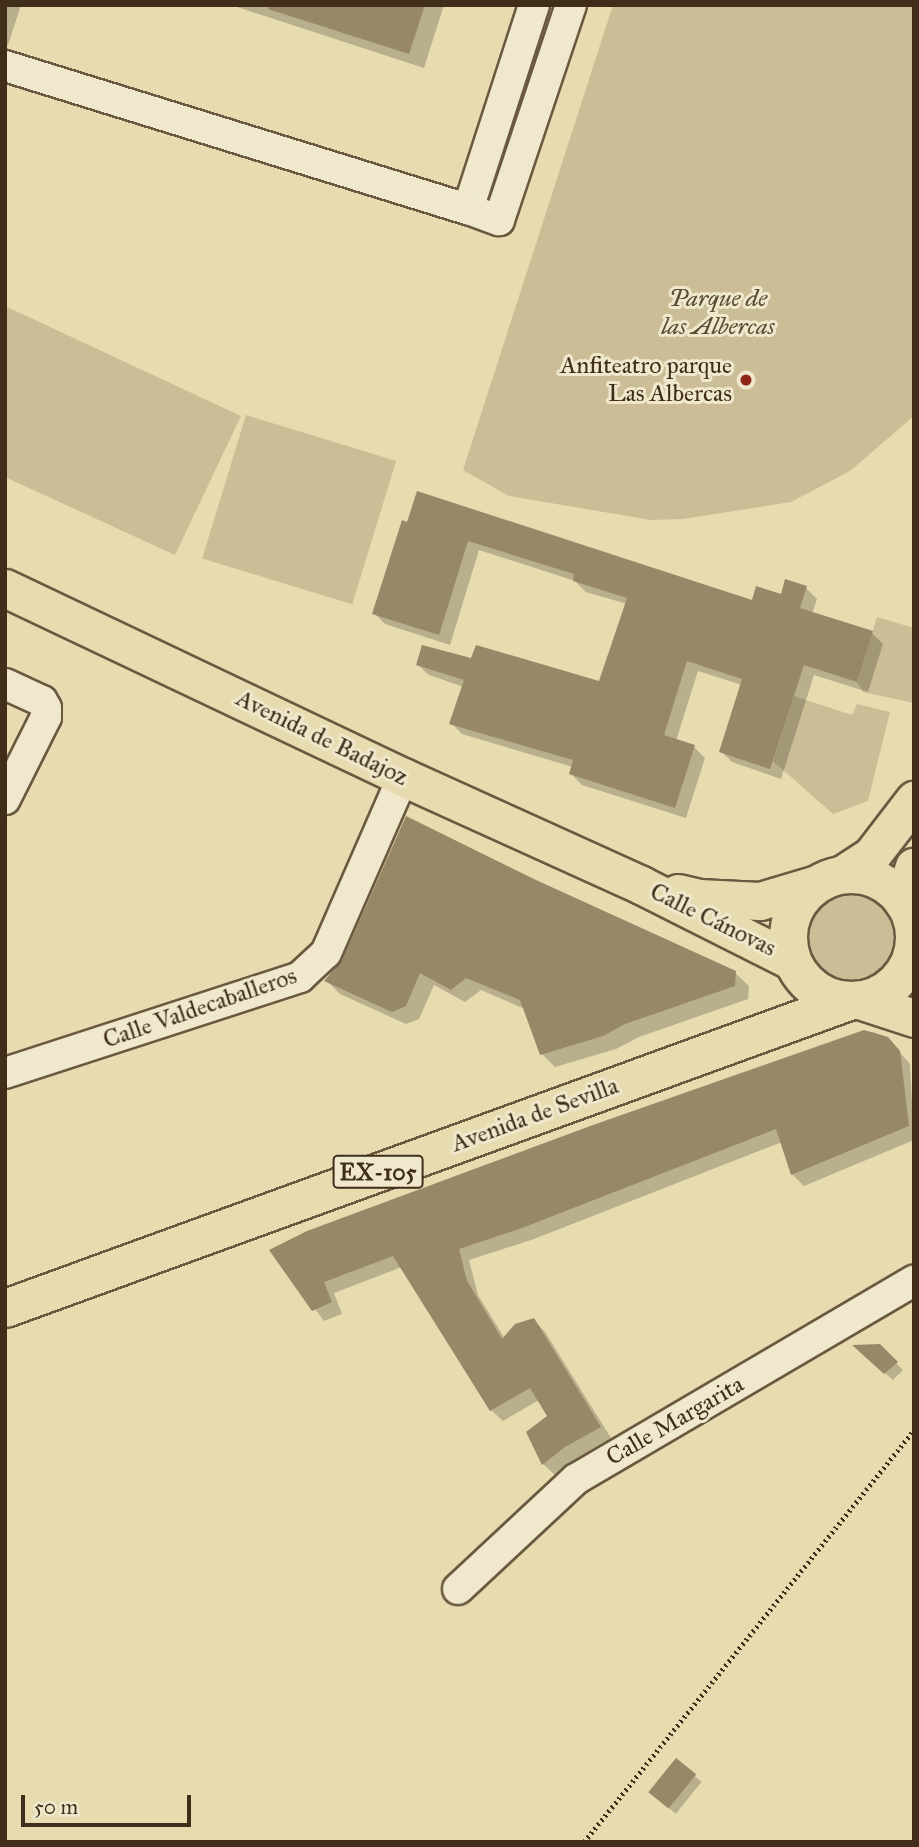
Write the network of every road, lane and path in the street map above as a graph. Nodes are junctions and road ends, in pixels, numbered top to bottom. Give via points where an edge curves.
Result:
1 (534, 5) edge
2 (571, 5) edge
3 (524, 37) junction
4 (556, 48) junction
5 (5, 66) edge
6 (467, 209) junction
7 (5, 588) edge
8 (5, 684) edge
9 (403, 777) junction
10 (5, 799) edge
11 (914, 800) edge
12 (914, 867) edge
13 (829, 880) junction
14 (641, 885) junction
15 (908, 908) edge
16 (911, 962) edge
17 (796, 968) junction
18 (855, 1000) junction
19 (914, 1018) edge
20 (750, 1036) junction
21 (5, 1073) edge
22 (914, 1281) edge
23 (5, 1308) edge
24 (914, 1430) edge
25 (458, 1589) dead end
26 (584, 1842) edge

1 - 3 street
2 - 4 street
3 - 4 street
3 - 6 street
4 - 6 street via 499,220
5 - 6 street
7 - 9 main road, Avenida de Badajoz
8 - 10 street via 42,701 46,708 46,717
9 - 14 main road, Avenida de Badajoz
9 - 21 street, Calle Valdecaballeros via 326,953 300,977
11 - 13 main road via 871,856
12 - 15 main road
13 - 14 main road, Calle Cánovas via 781,897 751,901 699,898
13 - 15 main road via 864,875 880,881
13 - 17 main road via 802,897 792,913 788,931
14 - 17 main road, Calle Cánovas
15 - 16 main road via 914,930
16 - 18 main road via 888,988
17 - 18 main road via 825,995
17 - 20 main road, Avenida de Sevilla / EX-105 via 800,992 783,1017
18 - 19 main road
18 - 20 main road, Avenida de Sevilla / EX-105
20 - 23 main road, Avenida de Sevilla / EX-105
22 - 25 street, Calle Margarita via 576,1479
24 - 26 path

